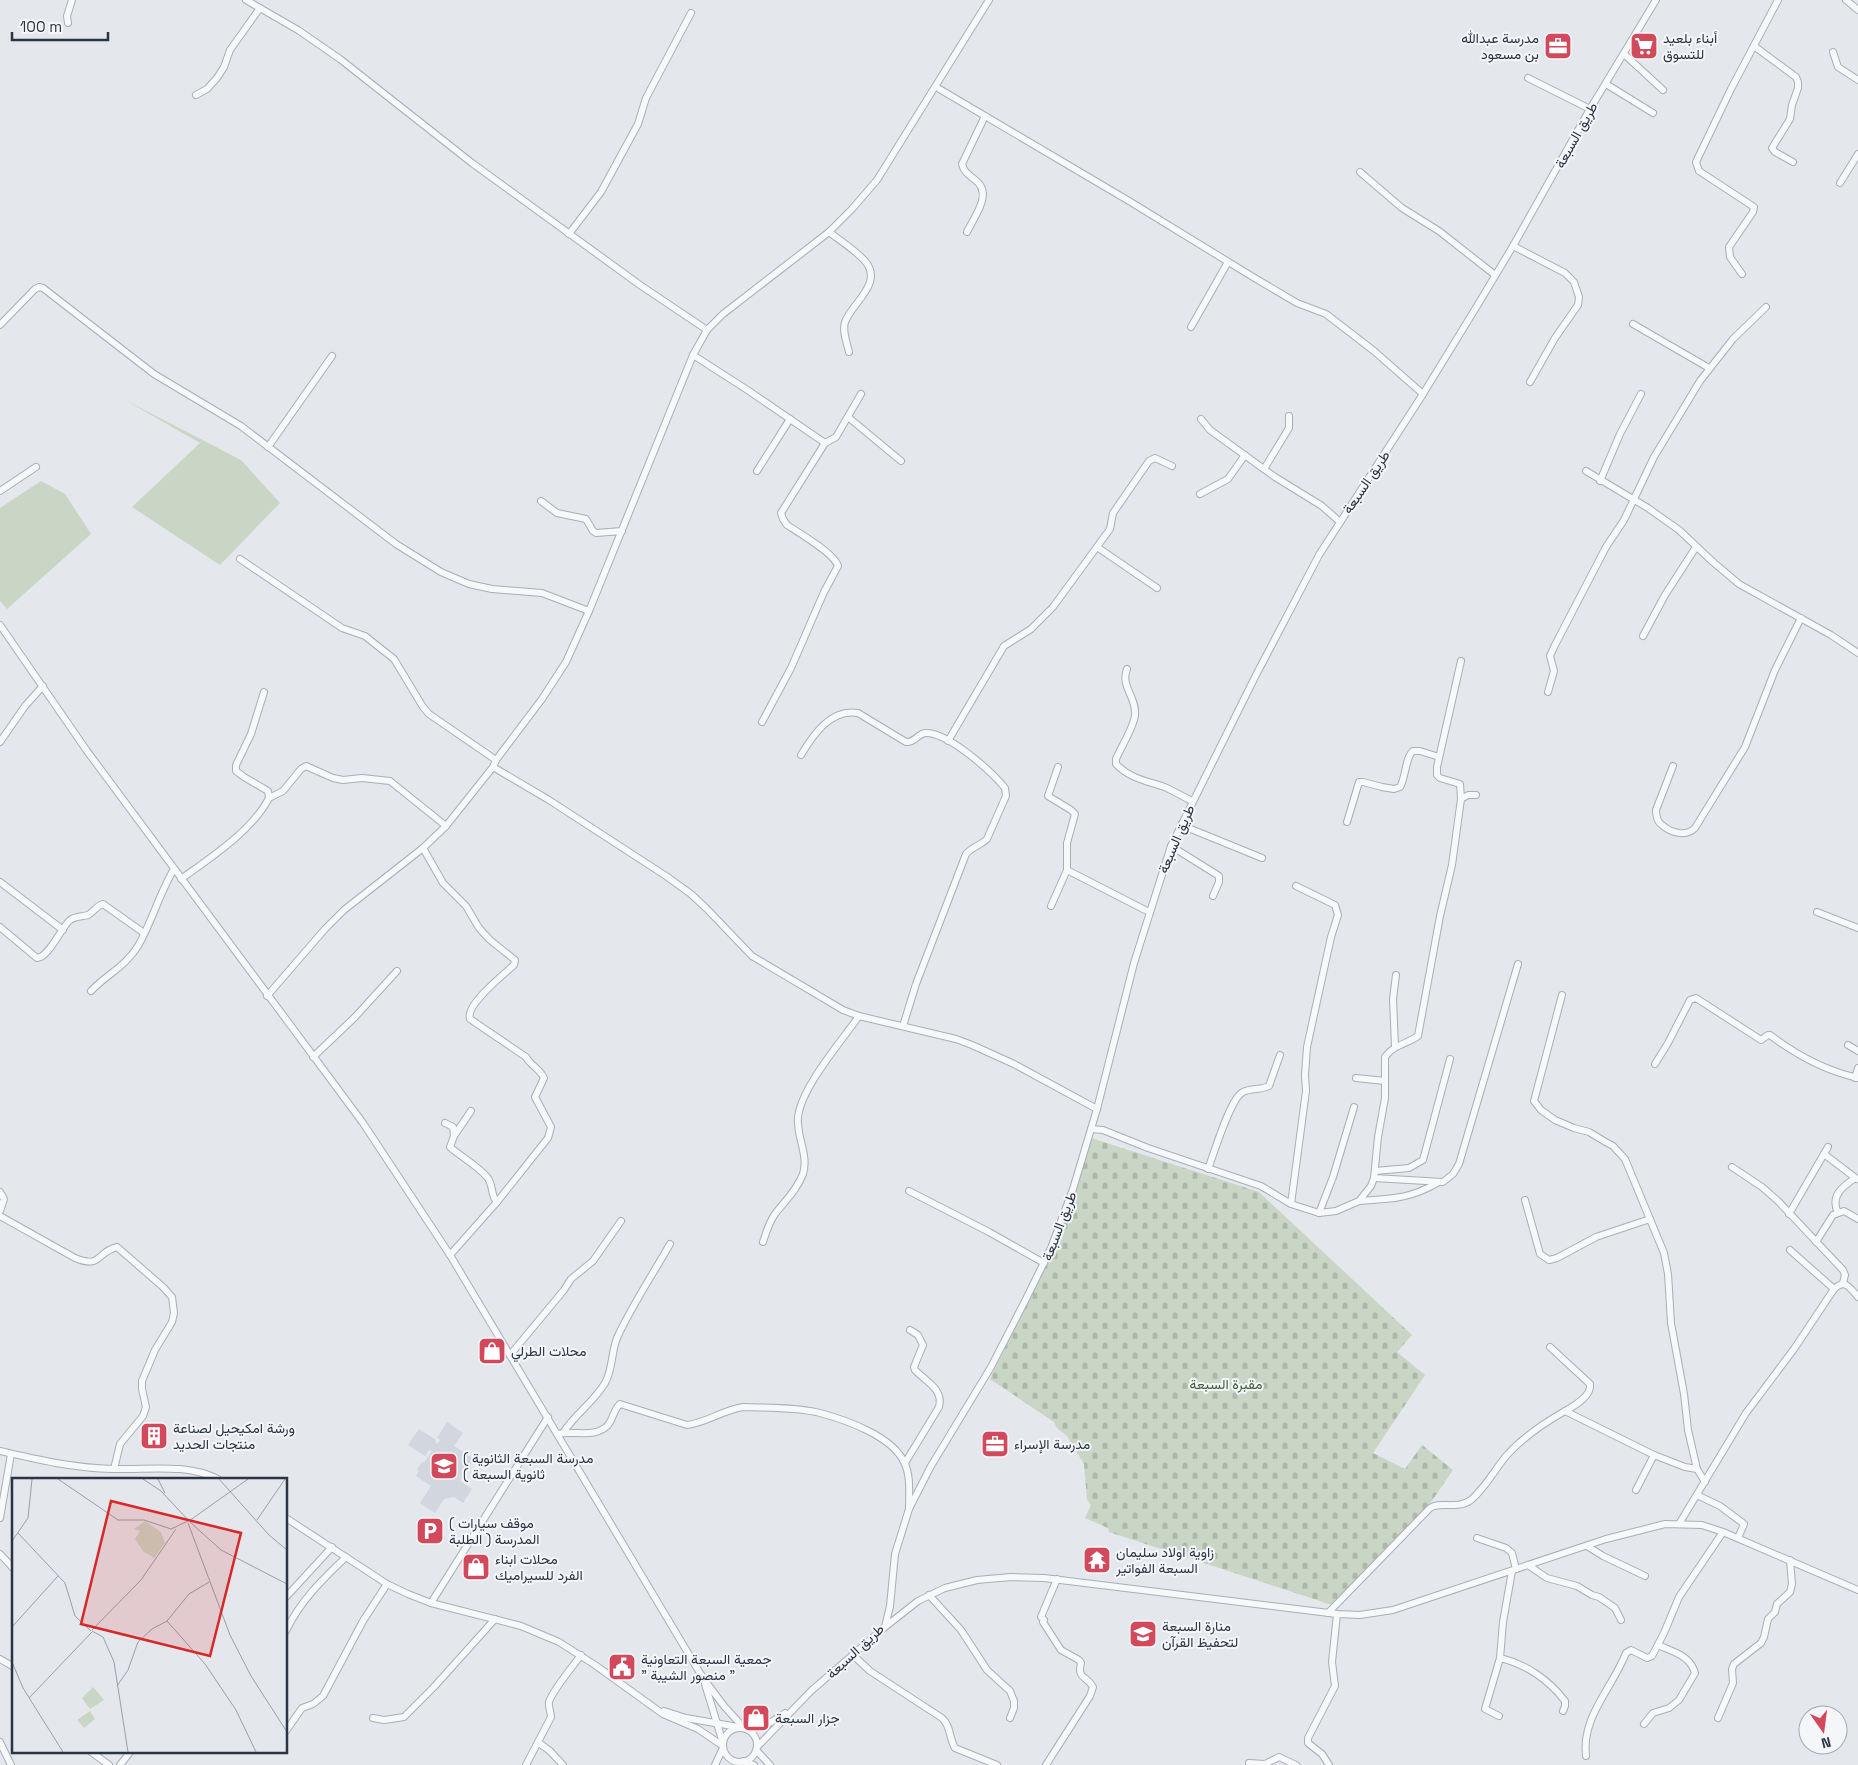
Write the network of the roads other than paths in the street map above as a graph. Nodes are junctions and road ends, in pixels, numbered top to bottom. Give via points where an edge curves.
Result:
1 (72, 0) edge
2 (246, 0) edge
3 (989, 0) edge
4 (1656, 0) edge
5 (1778, 0) edge
6 (1846, 0) edge
7 (260, 8) junction
8 (1858, 10) edge
9 (691, 13) dead end
10 (68, 23) dead end
11 (1754, 46) junction
12 (1833, 52) dead end
13 (1624, 54) junction
14 (1528, 78) dead end
15 (1858, 80) edge
16 (1606, 84) junction
17 (936, 87) junction
18 (1663, 90) dead end
19 (196, 95) dead end
20 (1590, 109) junction
21 (1654, 113) dead end
22 (985, 116) junction
23 (1858, 154) edge
24 (1793, 162) dead end
25 (1360, 172) dead end
26 (1840, 183) dead end
27 (829, 232) junction
28 (967, 232) dead end
29 (569, 234) junction
30 (1513, 246) junction
31 (1228, 262) junction
32 (1742, 274) dead end
33 (1495, 275) junction
34 (1766, 307) dead end
35 (1633, 324) dead end
36 (0, 325) edge
37 (1191, 327) dead end
38 (707, 330) junction
39 (849, 352) dead end
40 (693, 355) junction
41 (332, 356) dead end
42 (1709, 368) junction
43 (1530, 382) dead end
44 (862, 394) dead end
45 (1423, 394) junction
46 (1641, 394) dead end
47 (1289, 416) dead end
48 (848, 417) junction
49 (790, 418) junction
50 (1200, 419) dead end
51 (825, 443) junction
52 (268, 447) junction
53 (1245, 455) junction
54 (900, 461) dead end
55 (1172, 466) dead end
56 (36, 467) dead end
57 (1264, 469) junction
58 (757, 471) dead end
59 (1586, 471) dead end
60 (1600, 480) junction
61 (0, 491) edge
62 (1200, 494) dead end
63 (1634, 500) junction
64 (541, 501) dead end
65 (1340, 522) junction
66 (622, 531) junction
67 (1097, 547) junction
68 (1696, 547) junction
69 (240, 559) dead end
70 (1157, 588) dead end
71 (589, 611) junction
72 (1801, 618) junction
73 (0, 624) edge
74 (1643, 636) dead end
75 (1858, 653) edge
76 (1460, 661) dead end
77 (1127, 669) dead end
78 (43, 686) junction
79 (264, 692) dead end
80 (1548, 692) dead end
81 (762, 722) dead end
82 (948, 741) junction
83 (0, 742) edge
84 (801, 755) dead end
85 (1439, 757) junction
86 (496, 760) junction
87 (1674, 766) dead end
88 (1058, 767) dead end
89 (493, 768) junction
90 (1476, 795) dead end
91 (269, 798) junction
92 (1461, 799) junction
93 (1192, 801) junction
94 (1347, 822) dead end
95 (1181, 825) junction
96 (446, 826) junction
97 (1171, 846) junction
98 (423, 848) junction
99 (1262, 858) dead end
100 (174, 869) junction
101 (1068, 870) junction
102 (181, 879) junction
103 (0, 882) edge
104 (1296, 886) dead end
105 (1213, 896) dead end
106 (1052, 906) dead end
107 (1149, 912) junction
108 (1817, 912) dead end
109 (0, 927) edge
110 (1858, 928) edge
111 (63, 930) junction
112 (144, 933) junction
113 (1518, 964) dead end
114 (397, 971) dead end
115 (1396, 975) dead end
116 (91, 991) dead end
117 (1562, 995) dead end
118 (267, 996) junction
119 (860, 1016) junction
120 (903, 1026) junction
121 (1848, 1045) dead end
122 (1395, 1047) junction
123 (1858, 1052) edge
124 (1280, 1055) dead end
125 (313, 1057) junction
126 (1450, 1059) dead end
127 (1655, 1064) dead end
128 (1858, 1068) edge
129 (1356, 1078) dead end
130 (1857, 1078) edge
131 (1385, 1081) junction
132 (1354, 1107) dead end
133 (1097, 1109) junction
134 (472, 1111) dead end
135 (445, 1123) dead end
136 (1092, 1129) junction
137 (454, 1136) junction
138 (1828, 1147) dead end
139 (1824, 1154) junction
140 (1732, 1167) dead end
141 (1208, 1169) junction
142 (1375, 1175) junction
143 (1856, 1179) edge
144 (1438, 1182) junction
145 (909, 1191) dead end
146 (0, 1192) edge
147 (1525, 1200) dead end
148 (1359, 1201) junction
149 (497, 1202) junction
150 (1291, 1204) junction
151 (0, 1211) edge
152 (1838, 1213) junction
153 (1319, 1214) junction
154 (1789, 1214) junction
155 (0, 1216) edge
156 (1650, 1219) junction
157 (1858, 1219) edge
158 (621, 1221) dead end
159 (763, 1242) dead end
160 (1816, 1242) junction
161 (670, 1244) dead end
162 (1790, 1250) dead end
163 (450, 1255) junction
164 (1044, 1263) junction
165 (1843, 1283) junction
166 (1834, 1289) junction
167 (1858, 1297) edge
168 (910, 1330) dead end
169 (1550, 1347) dead end
170 (510, 1355) junction
171 (1565, 1411) junction
172 (548, 1417) junction
173 (560, 1434) junction
174 (0, 1451) edge
175 (11, 1454) junction
176 (1654, 1455) junction
177 (905, 1463) junction
178 (114, 1469) junction
179 (1697, 1469) junction
180 (215, 1478) edge
181 (1705, 1482) junction
182 (1636, 1490) dead end
183 (1697, 1495) junction
184 (909, 1509) junction
185 (0, 1518) edge
186 (288, 1519) edge
187 (1678, 1524) junction
188 (1723, 1532) junction
189 (1477, 1538) dead end
190 (1738, 1538) junction
191 (1587, 1546) junction
192 (332, 1547) junction
193 (0, 1554) edge
194 (346, 1557) junction
195 (1790, 1560) junction
196 (1528, 1566) junction
197 (12, 1568) edge
198 (1514, 1570) junction
199 (1645, 1576) dead end
200 (1057, 1579) junction
201 (387, 1584) junction
202 (1858, 1590) edge
203 (288, 1595) edge
204 (929, 1595) junction
205 (431, 1603) junction
206 (1328, 1613) junction
207 (1337, 1614) junction
208 (495, 1619) junction
209 (1620, 1620) dead end
210 (288, 1627) edge
211 (884, 1627) junction
212 (1658, 1645) junction
213 (581, 1655) junction
214 (853, 1655) junction
215 (1500, 1658) junction
216 (0, 1659) edge
217 (12, 1666) edge
218 (703, 1678) junction
219 (795, 1707) junction
220 (655, 1709) junction
221 (1562, 1711) dead end
222 (1499, 1716) dead end
223 (373, 1718) dead end
224 (1010, 1718) dead end
225 (1718, 1718) dead end
226 (717, 1723) junction
227 (1644, 1724) dead end
228 (288, 1728) edge
229 (744, 1728) junction
230 (0, 1742) edge
231 (538, 1743) junction
232 (723, 1746) junction
233 (757, 1748) junction
234 (91, 1752) edge
235 (130, 1752) edge
236 (1586, 1756) dead end
237 (742, 1762) junction
238 (1249, 1763) dead end
239 (11, 1765) edge
240 (109, 1765) edge
241 (120, 1765) edge
242 (526, 1765) edge
243 (563, 1765) edge
244 (715, 1765) edge
245 (731, 1765) edge
246 (754, 1765) edge
247 (770, 1765) edge
248 (997, 1765) edge
249 (1046, 1765) edge
250 (1296, 1765) edge
251 (1328, 1765) edge

1 - 10 street
2 - 7 street
3 - 17 street
4 - 13 street, طريق السبعة
5 - 11 street
6 - 8 street
7 - 19 street via 230,50 217,78
7 - 29 street via 340,59
9 - 29 street via 646,98 638,124 601,192
11 - 24 street via 1796,77 1798,82 1790,119 1772,148
11 - 32 street via 1696,164 1699,171 1754,207 1754,212 1729,247 1730,257
12 - 15 street via 1838,67
13 - 16 street, طريق السبعة
13 - 18 street
14 - 20 street
16 - 20 street, طريق السبعة
16 - 21 street
17 - 22 street
17 - 27 street via 877,180
20 - 30 street, طريق السبعة
22 - 28 street via 962,164 985,194
22 - 31 street
23 - 26 street
25 - 33 street via 1402,208 1439,231
27 - 38 street
27 - 39 street via 866,262 871,275 869,285 845,323
29 - 38 street
30 - 33 street, طريق السبعة
30 - 43 street via 1565,273 1574,282 1579,297 1578,305
31 - 37 street
31 - 45 street via 1297,303 1326,314
33 - 45 street, طريق السبعة
34 - 42 street
35 - 42 street
36 - 52 street via 35,289 43,288 154,374 241,426
38 - 40 street
40 - 49 street
40 - 66 street
41 - 52 street
42 - 63 street via 1654,457
44 - 48 street
45 - 65 street, طريق السبعة
46 - 60 street
47 - 57 street via 1289,428
48 - 51 street via 836,437
48 - 54 street
49 - 51 street
49 - 58 street
50 - 53 street
51 - 81 street via 781,513 787,525 837,561 838,566
52 - 71 street via 396,544 441,572 469,584 542,594
53 - 57 street
53 - 62 street via 1228,478
55 - 67 street via 1158,458 1150,459 1114,513 1112,527
56 - 61 street
57 - 65 street via 1322,506
59 - 60 street
60 - 63 street
63 - 68 street via 1679,530
63 - 80 street via 1550,656 1554,670
64 - 66 street via 557,513 586,519 596,532
65 - 93 street, طريق السبعة via 1310,572
66 - 71 street
67 - 70 street
67 - 82 street via 1047,613 1023,635 1004,646
68 - 72 street via 1739,584
68 - 74 street
69 - 86 street via 342,628 365,636 394,659 429,714
71 - 86 street via 566,662
72 - 75 street
72 - 87 street via 1745,747 1690,833 1681,834 1661,825 1657,818 1656,810
73 - 78 street
76 - 85 street
77 - 93 street via 1126,686 1135,717 1116,764 1137,778
78 - 83 street
78 - 100 street
79 - 91 street via 236,771 268,791
82 - 84 street via 928,733 906,742 852,712 820,727
82 - 120 street via 988,770 1005,788 1006,796 987,838 966,854
85 - 92 street via 1437,775 1460,784
85 - 94 street via 1413,751 1405,779 1400,787 1394,789 1359,782
86 - 89 street
88 - 101 street via 1048,796 1075,814 1067,843
89 - 96 street
89 - 119 street via 549,800 672,881 707,909 752,956 843,1010
90 - 92 street
91 - 96 street via 283,791 306,766 343,780 390,781
91 - 102 street via 242,831
92 - 122 street via 1452,865 1418,1036
93 - 95 street, طريق السبعة
95 - 97 street, طريق السبعة
95 - 99 street
96 - 98 street
97 - 105 street via 1218,876
97 - 107 street, طريق السبعة
98 - 118 street via 344,910
98 - 149 street via 443,883 466,906 479,928 515,960 514,965 470,1010 470,1019 526,1057 544,1078 535,1098 549,1121 550,1133
100 - 102 street
100 - 112 street
101 - 106 street
101 - 107 street
102 - 118 street
103 - 111 street
104 - 150 street via 1335,905 1338,915 1310,1028 1304,1075 1306,1091
107 - 133 street, طريق السبعة
108 - 110 street
109 - 111 street via 37,958 43,956
111 - 112 street via 71,919 89,915 103,904
112 - 116 street via 124,965 107,975
113 - 144 street via 1459,1164 1448,1180
114 - 125 street
115 - 122 street via 1393,999
117 - 156 street via 1534,1101 1541,1110 1562,1124 1588,1132 1612,1146 1626,1160
118 - 125 street
119 - 120 street
119 - 159 street via 829,1056 802,1104 798,1118 804,1171 788,1199 773,1216
120 - 133 street via 972,1045
121 - 123 street
122 - 131 street via 1385,1057
124 - 141 street via 1269,1086 1238,1095
125 - 163 street via 363,1123
126 - 142 street via 1423,1160 1409,1168
127 - 130 street via 1690,1000 1696,998 1761,1040 1770,1035 1835,1072
128 - 130 street
129 - 131 street
131 - 142 street
132 - 153 street via 1334,1177
133 - 136 street, طريق السبعة
134 - 137 street
135 - 137 street via 453,1127
136 - 141 street via 1103,1130
136 - 164 street, طريق السبعة
137 - 149 street via 450,1147 487,1177
138 - 139 street
139 - 143 street
139 - 154 street
140 - 154 street via 1762,1187
141 - 150 street via 1261,1186
142 - 144 street
142 - 148 street
143 - 152 street via 1838,1192 1835,1202
144 - 148 street via 1416,1194
145 - 164 street
146 - 151 street via 4,1199
147 - 156 street via 1540,1254 1549,1260 1596,1237
148 - 153 street via 1344,1209
149 - 163 street
150 - 153 street
152 - 157 street via 1844,1211
152 - 160 street via 1833,1215
154 - 160 street
155 - 178 street via 87,1263 117,1247 172,1297 172,1322 142,1381 146,1407 143,1416 120,1444
156 - 179 street via 1664,1253 1668,1274 1670,1323
158 - 170 street via 593,1261 571,1279
160 - 165 street via 1843,1270
161 - 173 street via 617,1339 605,1383 593,1401
162 - 166 street
163 - 170 street
164 - 184 street, طريق السبعة via 991,1367
165 - 166 street
165 - 167 street
166 - 181 street via 1746,1413
168 - 177 street via 923,1345 915,1370 936,1389 941,1402
169 - 171 street via 1590,1384 1588,1393
170 - 172 street
171 - 176 street
171 - 206 street via 1520,1441 1471,1500 1454,1506 1434,1505 1430,1508
172 - 173 street
172 - 205 street
173 - 177 street via 601,1430 620,1404 687,1424 732,1409 772,1408 819,1413 856,1426 896,1449
173 - 218 street
174 - 175 street
175 - 178 street via 53,1464
175 - 185 street
176 - 179 street via 1685,1468
176 - 182 street
177 - 184 street
178 - 180 street via 161,1467 190,1470
179 - 181 street
181 - 183 street
183 - 187 street
183 - 190 street via 1720,1506 1744,1524
184 - 211 street, طريق السبعة via 895,1554 890,1606
186 - 192 street
187 - 188 street
187 - 191 street via 1665,1524
188 - 190 street
188 - 212 street via 1679,1597
189 - 198 street via 1512,1553
190 - 195 street
191 - 196 street
191 - 199 street
192 - 194 street
192 - 203 street
193 - 197 street
194 - 201 street
194 - 210 street via 307,1597
195 - 202 street
195 - 225 street via 1790,1592 1768,1619 1761,1643 1734,1664 1734,1683
196 - 198 street
196 - 209 street via 1547,1578 1577,1586 1610,1603 1616,1608
198 - 207 street via 1393,1610 1360,1615
198 - 215 street via 1503,1622
200 - 204 street via 990,1578
200 - 206 street
200 - 249 street via 1041,1617 1061,1650 1079,1660 1078,1672 1093,1687
201 - 205 street
201 - 228 street via 323,1696 302,1708
204 - 211 street
204 - 224 street via 961,1630 987,1670 1010,1691 1014,1708
205 - 208 street
206 - 207 street
207 - 251 street via 1332,1662 1335,1686 1308,1738 1308,1743 1322,1754
208 - 213 street via 543,1634
208 - 223 street via 404,1717
211 - 214 street, طريق السبعة
212 - 227 street via 1687,1658 1695,1672 1678,1700 1669,1708 1653,1713
212 - 236 street via 1649,1658 1631,1650 1626,1653 1589,1725
213 - 220 street
213 - 231 street via 551,1696 552,1714
214 - 219 street, طريق السبعة
214 - 248 street via 870,1671 942,1718 949,1726 955,1748
215 - 221 street via 1541,1677 1565,1701
215 - 222 street via 1485,1709
216 - 217 street
218 - 226 street
218 - 229 street
219 - 229 street, طريق السبعة via 761,1727
219 - 233 street, طريق السبعة
220 - 226 street
220 - 232 street
226 - 229 street
226 - 232 street
229 - 232 street via 729,1732
229 - 233 street via 755,1737
230 - 239 street
231 - 242 street
231 - 243 street
232 - 237 street via 729,1758
232 - 244 street
233 - 237 street via 753,1756
233 - 247 street
234 - 240 street
235 - 241 street
237 - 245 street
237 - 246 street
238 - 250 street via 1265,1764 1279,1757

